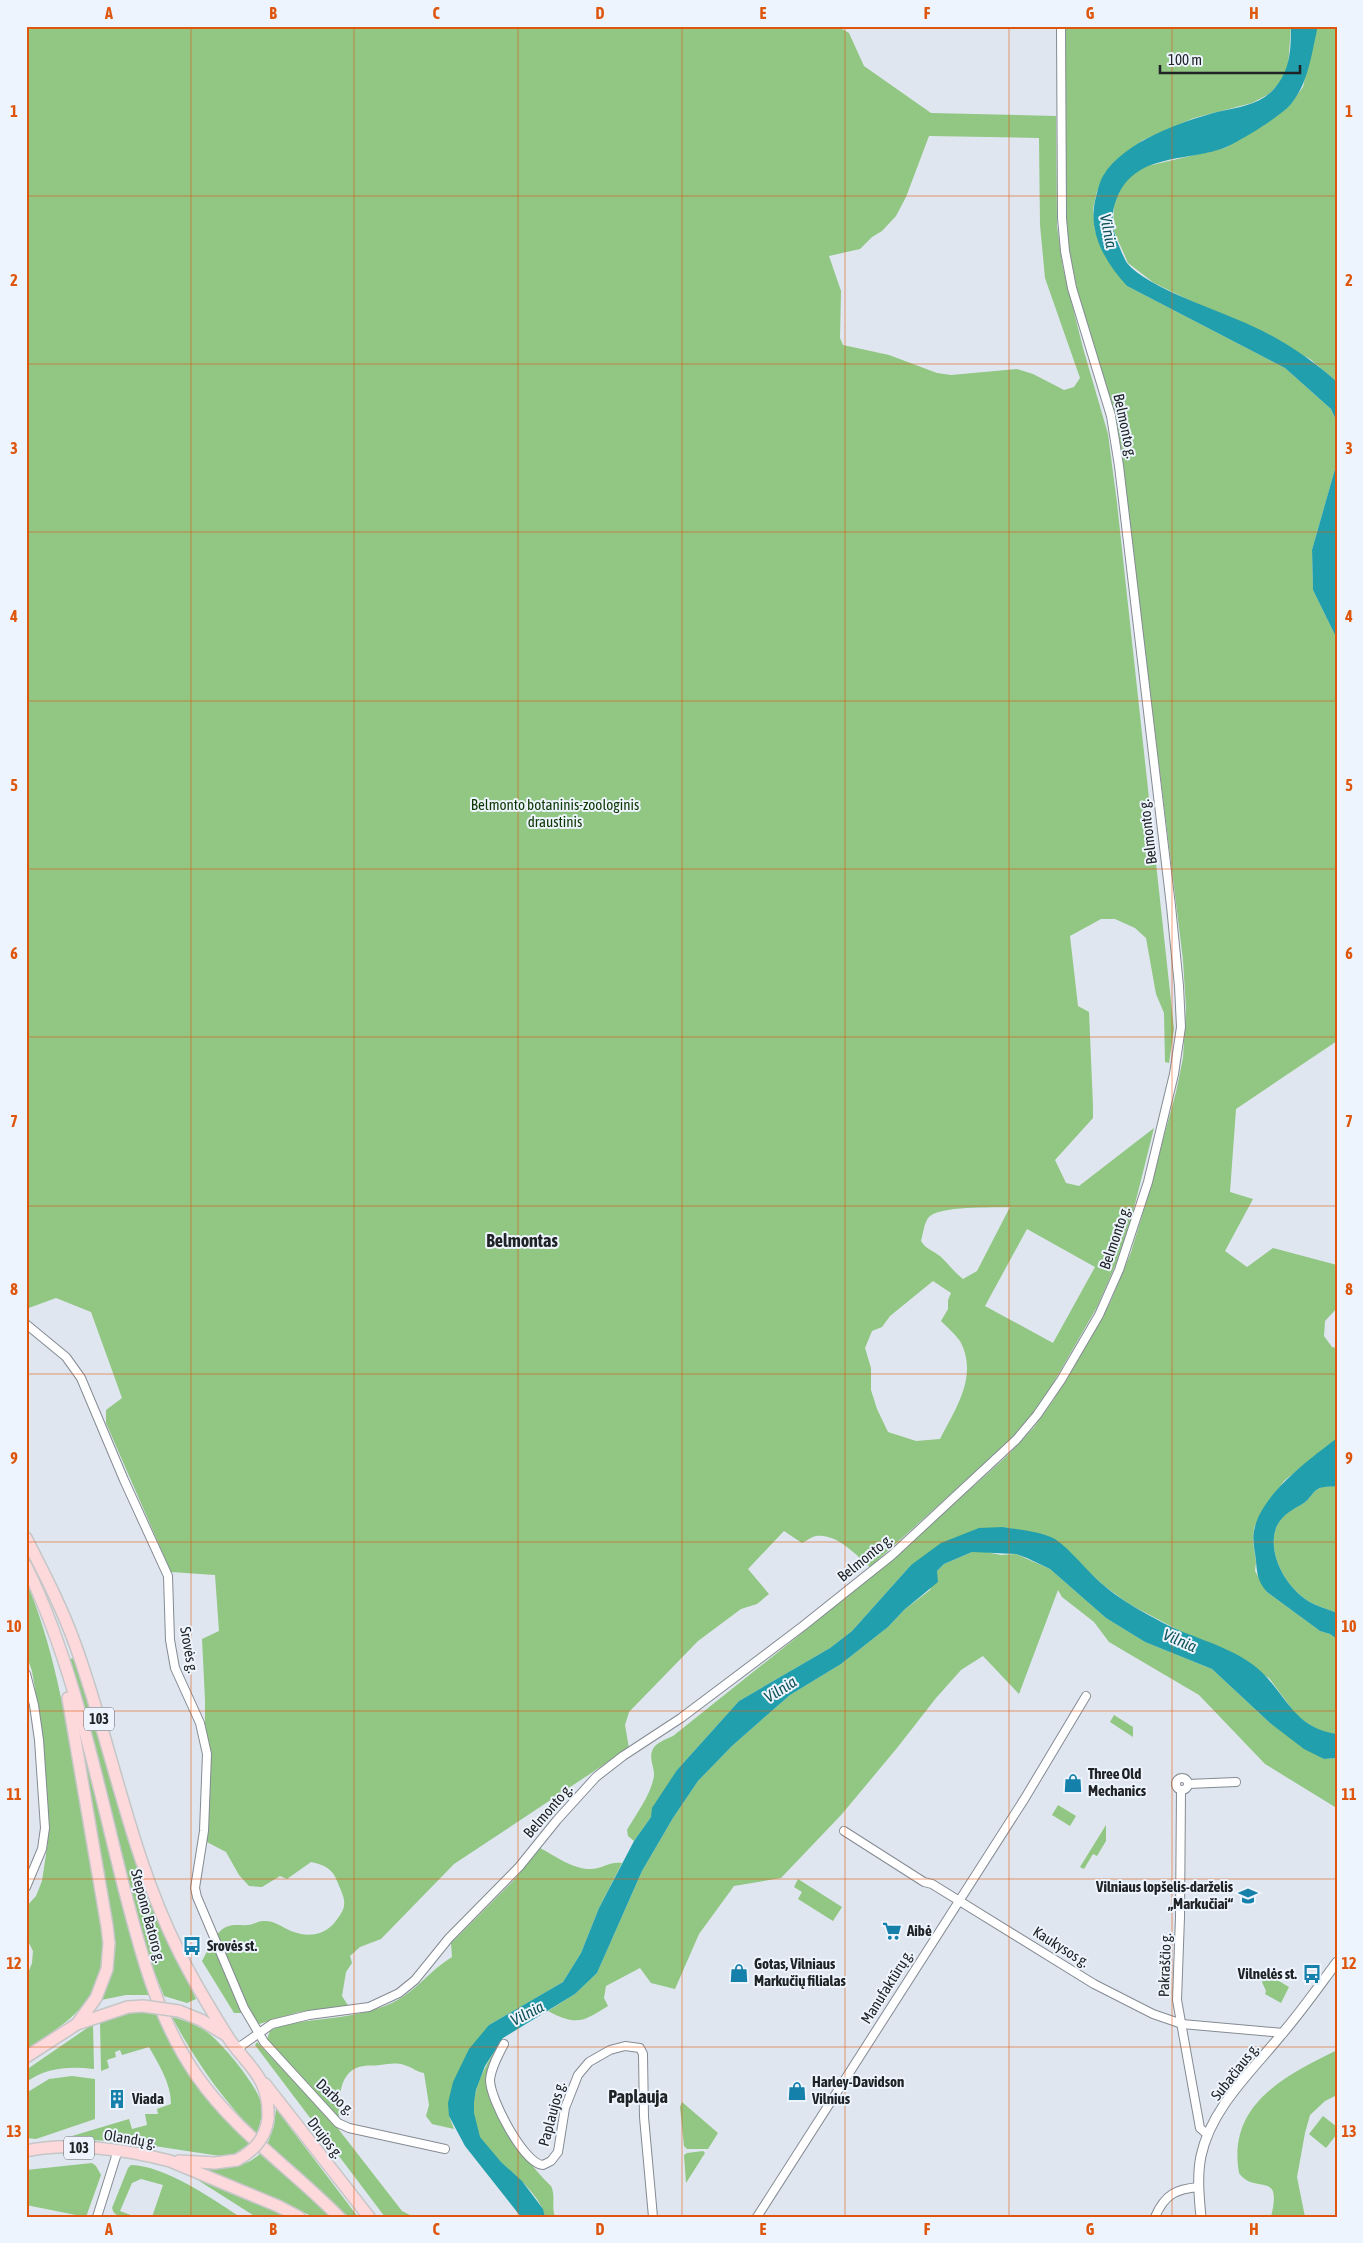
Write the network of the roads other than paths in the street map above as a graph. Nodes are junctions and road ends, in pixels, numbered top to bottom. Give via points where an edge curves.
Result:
1 (1061, 26) edge
2 (26, 1324) edge
3 (26, 1538) edge
4 (26, 1566) edge
5 (60, 1654) junction
6 (26, 1674) edge
7 (1086, 1696) dead end
8 (1236, 1782) dead end
9 (1188, 1784) junction
10 (1181, 1791) junction
11 (844, 1832) dead end
12 (26, 1887) edge
13 (958, 1900) junction
14 (1337, 1962) edge
15 (77, 2024) junction
16 (1182, 2024) junction
17 (1283, 2033) junction
18 (259, 2034) junction
19 (227, 2036) junction
20 (504, 2044) dead end
21 (238, 2048) junction
22 (26, 2057) edge
23 (260, 2076) junction
24 (1208, 2135) junction
25 (26, 2146) edge
26 (40, 2148) junction
27 (445, 2149) dead end
28 (118, 2150) junction
29 (26, 2152) edge
30 (170, 2161) junction
31 (1199, 2187) junction
32 (97, 2217) edge
33 (299, 2217) edge
34 (339, 2217) edge
35 (369, 2217) edge
36 (653, 2217) edge
37 (757, 2217) edge
38 (1155, 2217) edge
39 (1201, 2217) edge

1 - 18 street, Belmonto g. via 1065,251 1075,298 1111,416 1119,466 1180,1008 1180,1042 1174,1074 1148,1182 1119,1270 1099,1315 1061,1380 1016,1440 892,1555 681,1718 596,1777 519,1867 449,1938 415,1980 399,1993 368,2007 285,2020 272,2024
2 - 18 street, Srovės g. via 66,1357 81,1378 168,1576 174,1668 200,1723 207,1754 204,1831 195,1888 244,2008
3 - 19 main road, Stepono Batoro g. / 103 via 75,1642 160,1913
4 - 5 main road, Stepono Batoro g. / 103
5 - 15 main road, 103 via 109,1943 103,1984
5 - 34 main road, Stepono Batoro g. via 146,1970 164,2016 184,2055 214,2099 248,2136
6 - 12 street via 40,1740 45,1828 42,1849
7 - 13 street, Manufaktūrų g.
8 - 9 street
9 - 10 street via 1187,1789
9 - 10 street via 1185,1778 1178,1779 1176,1786
10 - 16 street, Pakraščio g. via 1177,2000
11 - 13 street, Kaukysos g.
13 - 16 street, Kaukysos g. via 1094,1984 1153,2014
13 - 37 street, Manufaktūrų g.
14 - 17 street, Subačiaus g.
15 - 19 main road, bridge via 128,2007 150,2006 179,2011
15 - 22 main road, 103
16 - 17 street, Kaukysos g.
16 - 24 street, Pakraščio g. via 1200,2128
17 - 24 street, Subačiaus g. via 1222,2109
18 - 21 street, Belmonto g.
18 - 27 street, Darbo g. via 338,2123
19 - 21 main road, 103
20 - 36 street, Paplaujos g. via 491,2075 495,2100 516,2139 534,2162 543,2165 558,2152 565,2108 578,2075 589,2062 610,2050 625,2046 640,2048 643,2054 644,2117
21 - 23 main road, 103
23 - 30 main road, 103, bridge via 266,2093 268,2119 260,2143 237,2160 215,2163
23 - 35 main road, Drujos g.
24 - 31 street, Subačiaus g. via 1201,2156
25 - 26 main road, 103
26 - 28 main road, Olandų g. / 103
26 - 29 main road, Olandų g. / 103
28 - 30 main road, Olandų g. / 103
28 - 32 street
30 - 33 main road
31 - 38 street via 1183,2188 1168,2196
31 - 39 street, Subačiaus g.

